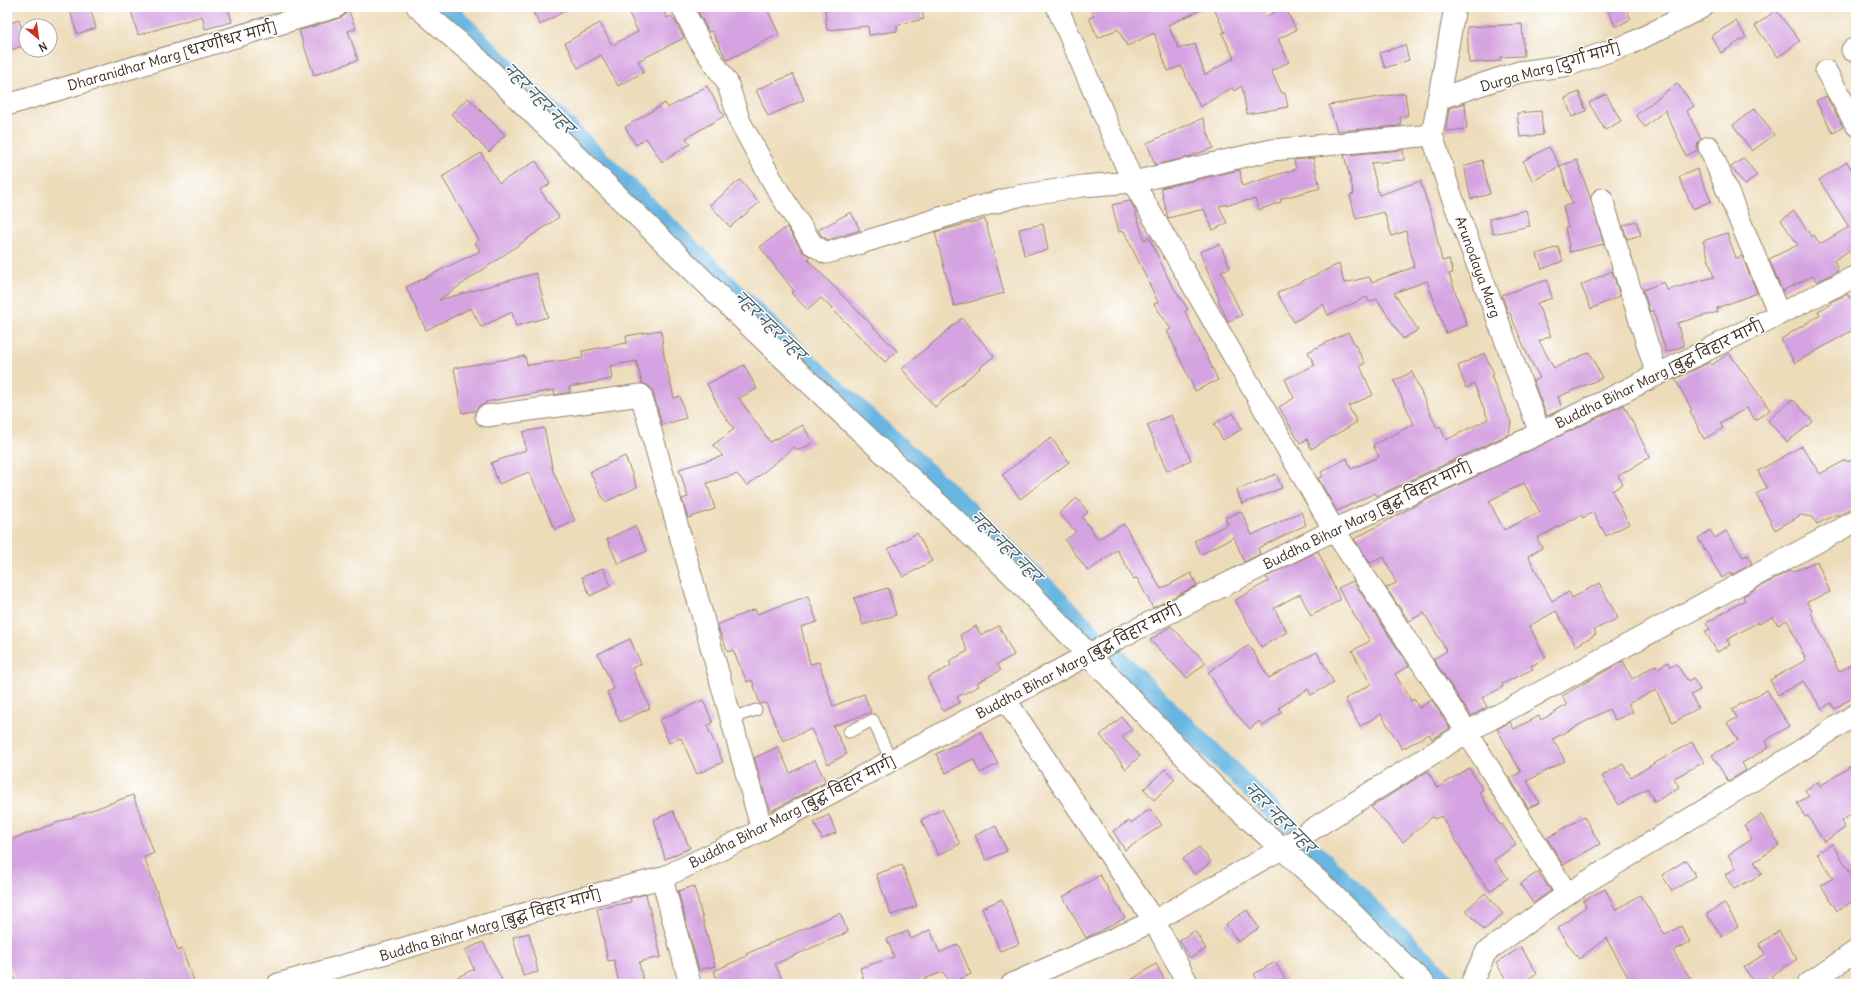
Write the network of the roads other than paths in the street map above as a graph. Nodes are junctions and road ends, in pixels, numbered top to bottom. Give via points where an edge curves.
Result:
1 (336, 7) edge
2 (418, 7) edge
3 (682, 7) edge
4 (1057, 7) edge
5 (1455, 7) edge
6 (1703, 7) edge
7 (1826, 71) dead end
8 (1438, 99) junction
9 (7, 104) edge
10 (1856, 125) edge
11 (1432, 135) junction
12 (1709, 147) dead end
13 (1133, 182) junction
14 (1602, 199) dead end
15 (1856, 276) edge
16 (1779, 314) junction
17 (1657, 375) junction
18 (486, 416) dead end
19 (1540, 433) junction
20 (1856, 521) edge
21 (1334, 530) junction
22 (1088, 654) junction
23 (1005, 699) junction
24 (756, 710) dead end
25 (1856, 714) edge
26 (731, 718) junction
27 (849, 732) dead end
28 (1467, 732) junction
29 (891, 761) junction
30 (762, 830) junction
31 (1284, 847) junction
32 (662, 878) junction
33 (1567, 894) junction
34 (1154, 921) junction
35 (1856, 951) edge
36 (278, 984) edge
37 (690, 984) edge
38 (1012, 984) edge
39 (1188, 984) edge
40 (1424, 984) edge
41 (1471, 984) edge
42 (1808, 984) edge

1 - 9 street, Dharanidhar Marg [धरणीधर मार्ग]
2 - 22 street via 479,60 755,331 1011,573
3 - 13 street via 701,44 727,82 740,122 777,189 812,244 826,252 1018,196 1083,186
4 - 13 street
5 - 8 street, Arunodaya Marg
6 - 8 street, Durga Marg [दुर्गा मार्ग] via 1630,44 1569,64 1519,72
7 - 10 street
8 - 11 street, Arunodaya Marg
11 - 13 street via 1272,150
11 - 19 street, Arunodaya Marg via 1449,189
12 - 16 street
13 - 21 street
14 - 17 street
15 - 16 street, Buddha Bihar Marg [बुद्ध विहार मार्ग]
16 - 17 street, Buddha Bihar Marg [बुद्ध विहार मार्ग]
17 - 19 street, Buddha Bihar Marg [बुद्ध विहार मार्ग]
18 - 26 street via 641,395
19 - 21 street, Buddha Bihar Marg [बुद्ध विहार मार्ग]
20 - 28 street
21 - 22 street, Buddha Bihar Marg [बुद्ध विहार मार्ग]
21 - 28 street
22 - 23 street, Buddha Bihar Marg [बुद्ध विहार मार्ग]
22 - 31 street via 1217,790
23 - 29 street, Buddha Bihar Marg [बुद्ध विहार मार्ग]
23 - 34 street
24 - 26 lane
25 - 33 street via 1786,760
26 - 30 street
27 - 29 lane via 873,720
28 - 31 street
28 - 33 street
29 - 30 street, Buddha Bihar Marg [बुद्ध विहार मार्ग]
30 - 32 street, Buddha Bihar Marg [बुद्ध विहार मार्ग]
31 - 34 street
31 - 40 street
32 - 36 street, Buddha Bihar Marg [बुद्ध विहार मार्ग]
32 - 37 street
33 - 41 street via 1486,952
34 - 38 street
34 - 39 street
35 - 42 street

